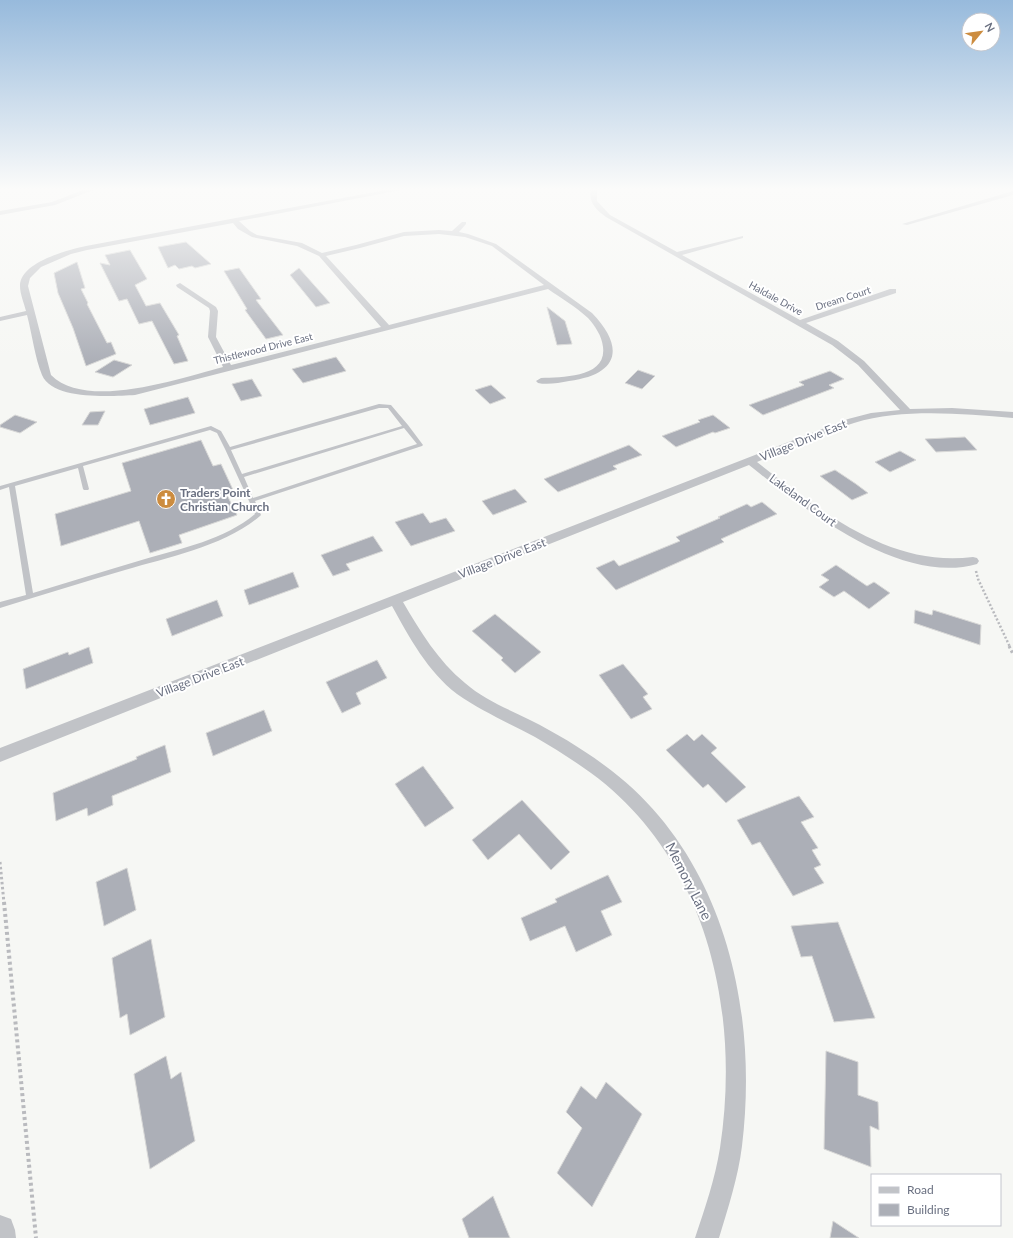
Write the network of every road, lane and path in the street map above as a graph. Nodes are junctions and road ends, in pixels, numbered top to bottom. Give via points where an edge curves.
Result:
1 (92, 247) edge
2 (305, 247) edge
3 (359, 247) edge
4 (496, 247) edge
5 (663, 247) edge
6 (704, 247) edge
7 (676, 254) junction
8 (321, 255) junction
9 (180, 285) dead end
10 (550, 286) junction
11 (894, 291) dead end
12 (31, 312) junction
13 (0, 319) edge
14 (799, 323) junction
15 (387, 328) junction
16 (228, 368) junction
17 (541, 381) dead end
18 (906, 410) junction
19 (1013, 415) edge
20 (406, 426) junction
21 (228, 449) junction
22 (750, 461) junction
23 (80, 465) junction
24 (240, 476) junction
25 (12, 485) junction
26 (0, 488) edge
27 (86, 488) dead end
28 (252, 500) junction
29 (973, 561) joint
30 (30, 596) junction
31 (395, 600) junction
32 (0, 605) edge
33 (1013, 654) edge
34 (0, 756) edge
35 (0, 862) edge
36 (0, 1230) edge
37 (1, 1238) edge
38 (36, 1238) edge
39 (707, 1238) edge

1 - 12 street, Thistlewood Drive East via 60,256 38,266 27,275 24,286
2 - 8 street
3 - 8 street
4 - 10 street
5 - 7 street, Haldale Drive
6 - 7 street
7 - 14 street, Haldale Drive
8 - 15 street
9 - 16 street via 212,307 212,337
10 - 15 street, Thistlewood Drive East
10 - 17 street via 597,322 604,333 609,358 603,367 592,373 570,379
11 - 14 street, Dream Court
12 - 13 street
12 - 16 street, Thistlewood Drive East via 47,376 60,387 70,390 95,394 122,394
14 - 18 street, Haldale Drive via 850,353
15 - 16 street, Thistlewood Drive East
18 - 19 street, Village Drive East
18 - 22 street, Village Drive East via 851,421
20 - 21 lane via 389,406 379,406
20 - 24 lane
20 - 28 lane via 420,445
21 - 23 lane via 218,432 211,428
21 - 24 lane
22 - 29 street, Lakeland Court via 824,517 874,543 931,562
22 - 31 street, Village Drive East
23 - 25 lane
23 - 27 lane
24 - 28 lane
25 - 26 lane
25 - 30 lane
28 - 30 lane via 258,515 240,530
29 - 33 path via 978,579
30 - 32 lane
31 - 34 street, Village Drive East
31 - 39 street, Memory Lane via 434,662 461,689 591,764 631,796 667,838 697,890 723,961 731,1000 736,1080 731,1147 724,1183
35 - 38 path
36 - 37 street

